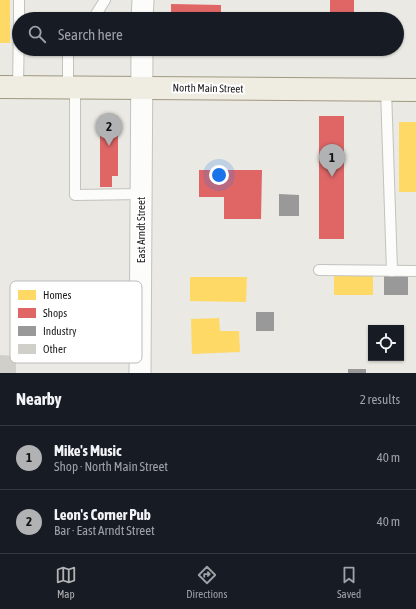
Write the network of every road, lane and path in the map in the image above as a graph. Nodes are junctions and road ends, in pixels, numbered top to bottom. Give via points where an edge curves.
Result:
1 (19, 0) edge
2 (105, 0) edge
3 (143, 0) edge
4 (19, 12) edge
5 (97, 12) edge
6 (142, 12) edge
7 (14, 56) edge
8 (69, 56) edge
9 (142, 56) edge
10 (9, 87) edge
11 (72, 87) junction
12 (141, 87) junction
13 (386, 90) junction
14 (416, 90) edge
15 (141, 194) junction
16 (319, 270) dead end
17 (392, 271) junction
18 (416, 271) edge
19 (141, 281) edge
20 (140, 363) edge
21 (140, 373) edge

1 - 4 lane
2 - 5 lane
3 - 6 street
7 - 10 lane
8 - 11 lane
9 - 12 street, East Arndt Street
10 - 11 main road, North Main Street
11 - 12 main road, North Main Street
11 - 15 lane via 75,194
12 - 13 main road, North Main Street
12 - 15 street, East Arndt Street
13 - 14 main road, North Main Street
13 - 17 lane
15 - 19 street, East Arndt Street
16 - 17 lane
17 - 18 lane
20 - 21 street, East Arndt Street

